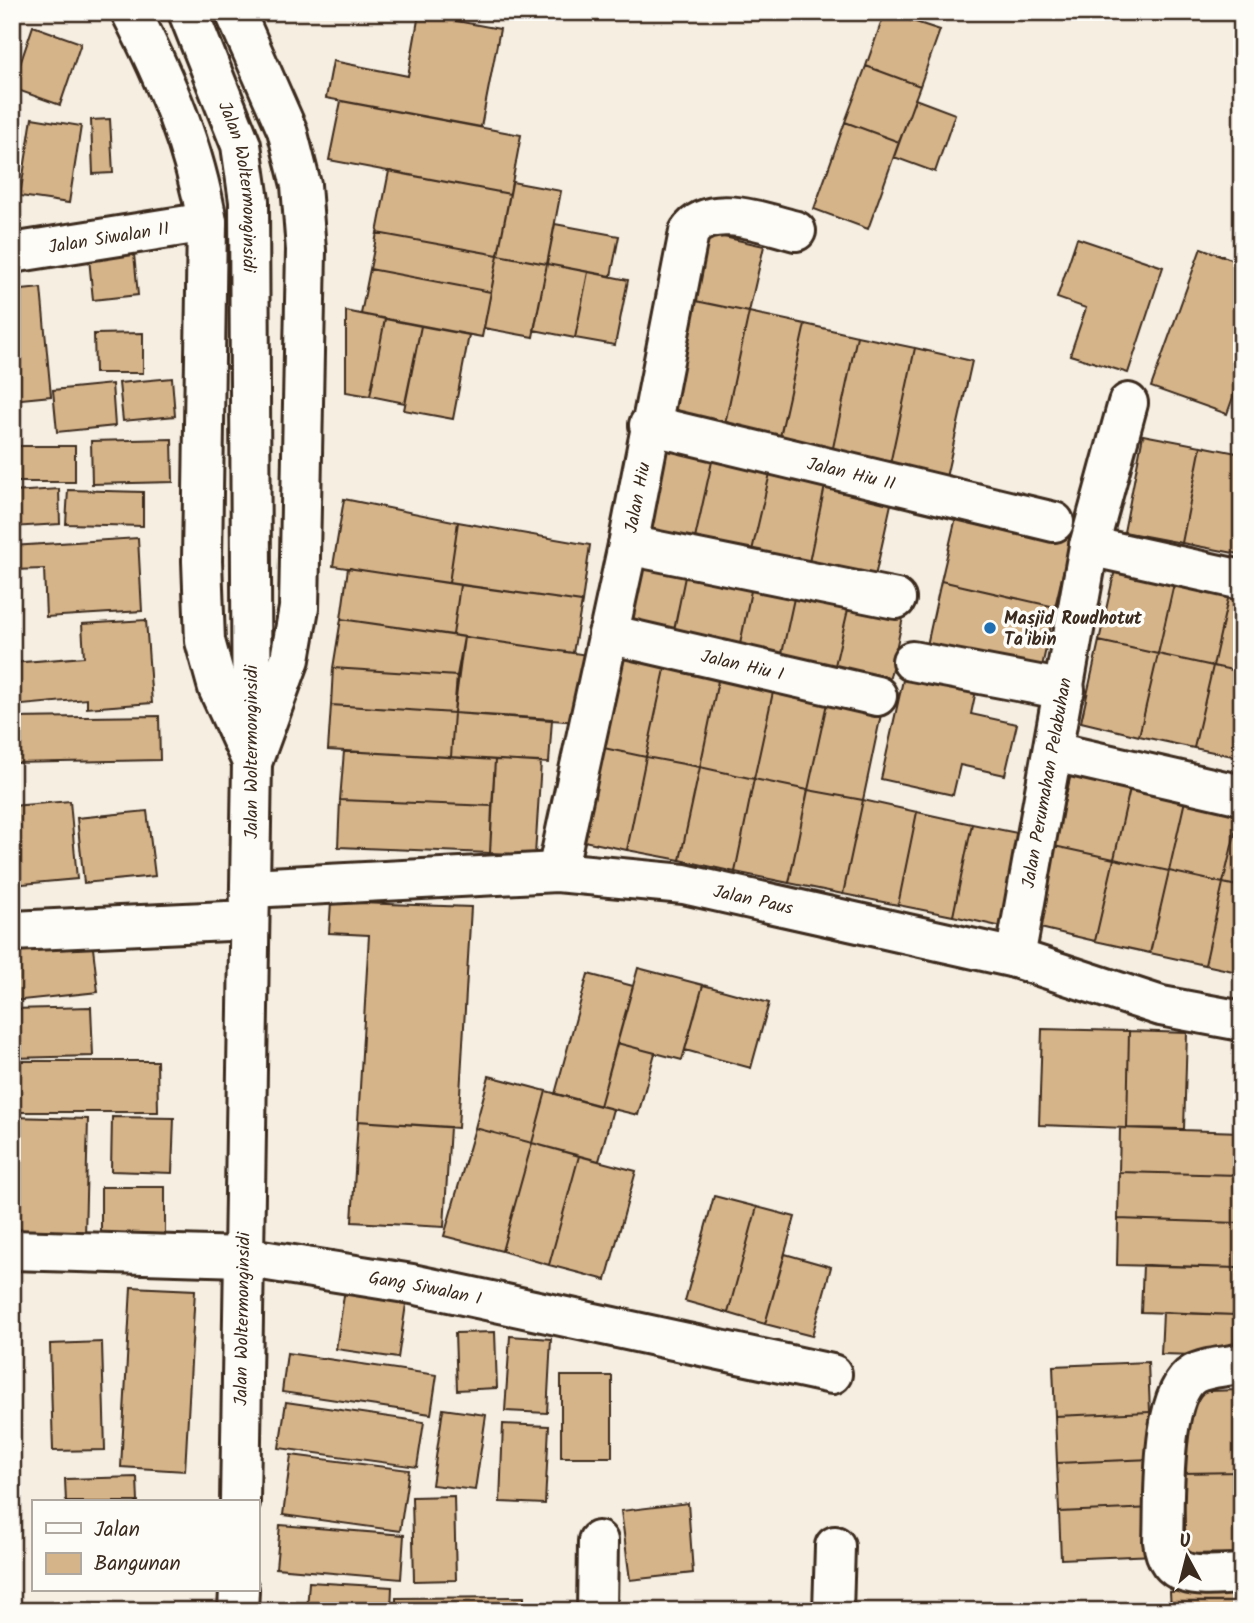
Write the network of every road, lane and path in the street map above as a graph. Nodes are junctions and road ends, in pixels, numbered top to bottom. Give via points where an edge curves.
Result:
1 (131, 12) edge
2 (188, 12) edge
3 (235, 12) edge
4 (206, 222) junction
5 (796, 231) dead end
6 (12, 253) edge
7 (1128, 402) dead end
8 (649, 425) junction
9 (1054, 522) dead end
10 (628, 545) junction
11 (1090, 546) junction
12 (1242, 580) edge
13 (896, 599) dead end
14 (608, 634) junction
15 (912, 661) dead end
16 (1065, 690) junction
17 (877, 696) dead end
18 (1054, 752) junction
19 (252, 762) junction
20 (1242, 795) edge
21 (558, 872) junction
22 (249, 904) junction
23 (12, 931) edge
24 (1015, 958) junction
25 (1242, 1021) edge
26 (12, 1250) edge
27 (243, 1257) junction
28 (1242, 1363) edge
29 (832, 1374) dead end
30 (240, 1500) edge
31 (598, 1541) dead end
32 (835, 1546) dead end
33 (1242, 1574) edge
34 (239, 1592) edge
35 (238, 1611) edge
36 (597, 1611) edge
37 (833, 1611) edge

1 - 4 street via 157,62 199,176
2 - 19 street, Jalan Woltermonginsidi via 240,145 249,201
3 - 19 street via 287,130 301,185 306,250 299,608 290,659
4 - 6 street, Jalan Siwalan II
4 - 19 street via 205,641 218,688
5 - 8 street, Jalan Hiu via 730,217 705,219 693,226
7 - 11 street, Jalan Perumahan Pelabuhan
8 - 9 street, Jalan Hiu II
8 - 10 street, Jalan Hiu
10 - 13 street
10 - 14 street, Jalan Hiu
11 - 12 street
11 - 16 street, Jalan Perumahan Pelabuhan
14 - 17 street, Jalan Hiu I
14 - 21 street, Jalan Hiu
15 - 16 street
16 - 18 street, Jalan Perumahan Pelabuhan
18 - 20 street
18 - 24 street, Jalan Perumahan Pelabuhan
19 - 22 street, Jalan Woltermonginsidi
21 - 22 street, Jalan Paus
21 - 24 street, Jalan Paus via 684,884
22 - 23 street, Jalan Paus
22 - 27 street, Jalan Woltermonginsidi
24 - 25 street, Jalan Paus via 1161,1006
26 - 27 street, Gang Siwalan I
27 - 29 street, Gang Siwalan I via 412,1284
27 - 30 street, Jalan Woltermonginsidi
28 - 33 street via 1194,1374 1177,1394 1170,1419 1163,1541 1172,1567 1191,1575
31 - 36 street
32 - 37 street
34 - 35 street

